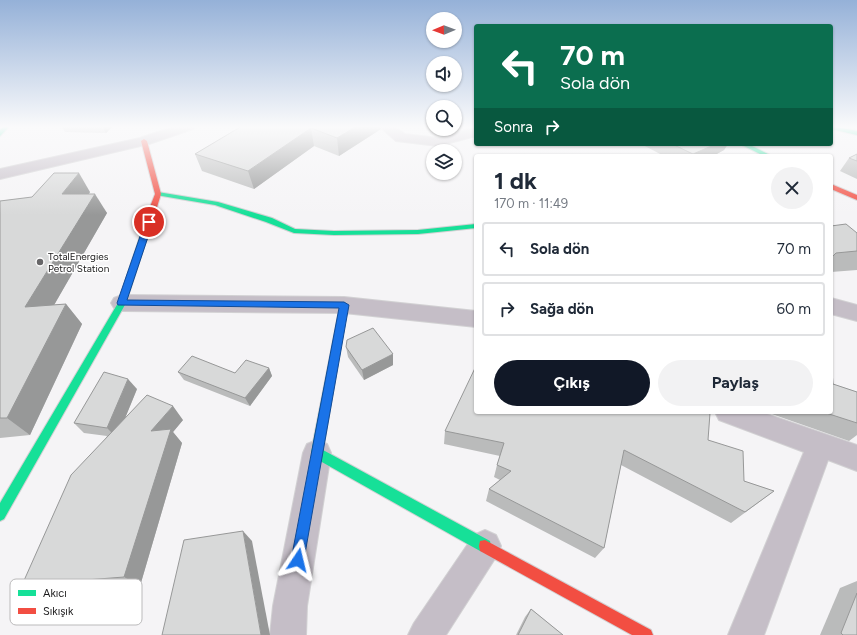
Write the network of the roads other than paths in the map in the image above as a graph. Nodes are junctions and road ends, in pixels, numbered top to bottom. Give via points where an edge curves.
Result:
1 (80, 156) edge
2 (148, 156) edge
3 (0, 174) edge
4 (833, 187) edge
5 (158, 194) junction
6 (857, 198) edge
7 (474, 226) edge
8 (122, 303) junction
9 (344, 305) junction
10 (833, 306) edge
11 (857, 312) edge
12 (474, 319) edge
13 (733, 414) edge
14 (820, 446) junction
15 (317, 453) junction
16 (857, 458) edge
17 (0, 515) edge
18 (485, 546) junction
19 (288, 635) edge
20 (426, 635) edge
21 (646, 635) edge
22 (746, 635) edge

1 - 3 street
2 - 5 street
4 - 6 street
5 - 7 street via 216,203 294,230 334,233 418,232
5 - 8 street
8 - 9 street
8 - 17 street
9 - 12 street
9 - 15 street
10 - 11 street
13 - 14 street
14 - 16 street
14 - 22 street
15 - 18 street
15 - 19 street via 290,606
18 - 20 street
18 - 21 street

